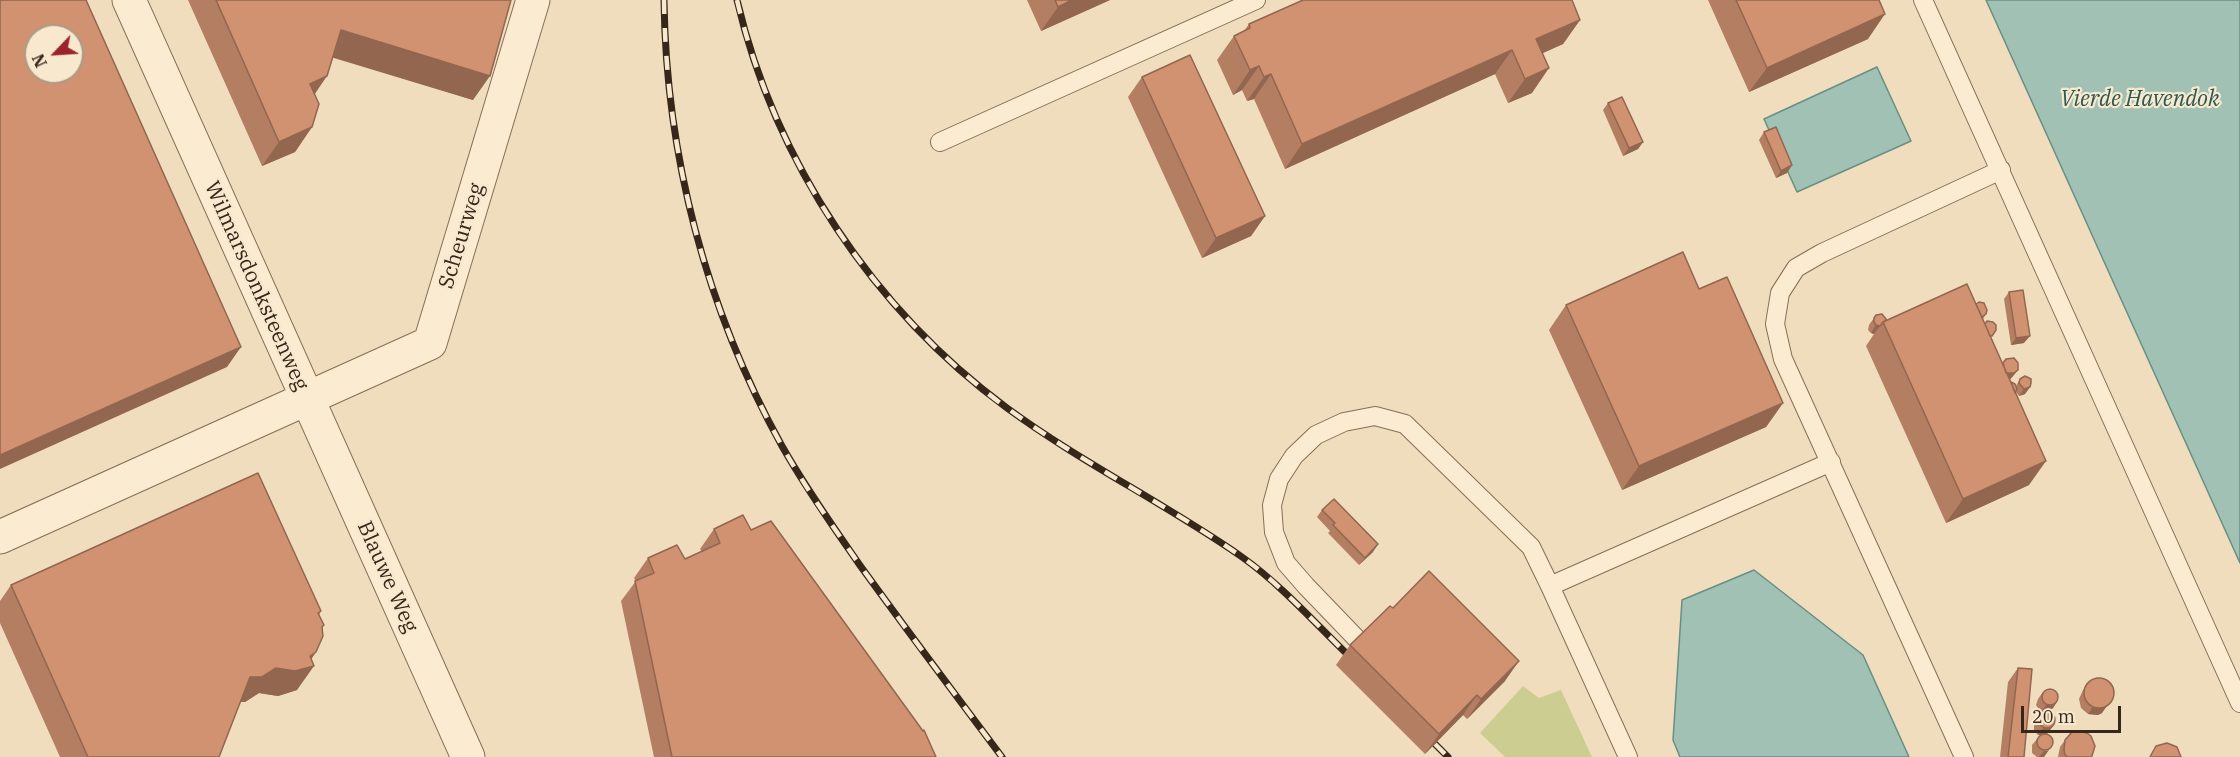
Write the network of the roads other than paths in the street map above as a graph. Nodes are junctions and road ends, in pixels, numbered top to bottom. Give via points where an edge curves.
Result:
1 (129, 0) edge
2 (533, 0) edge
3 (1256, 0) edge
4 (1923, 0) edge
5 (940, 142) dead end
6 (2001, 170) junction
7 (307, 398) junction
8 (1831, 462) junction
9 (0, 537) edge
10 (1550, 586) junction
11 (1356, 638) edge
12 (2240, 703) edge
13 (468, 757) edge
14 (1628, 757) edge
15 (1964, 757) edge

1 - 7 street, Wilmarsdonksteenweg
2 - 7 street, Scheurweg via 429,343
3 - 5 lane
4 - 6 lane
6 - 8 lane via 1822,252 1796,268 1780,293 1775,324 1783,359
6 - 12 lane
7 - 9 street, Wilmarsdonksteenweg
7 - 13 street, Blauwe Weg
8 - 10 lane
8 - 15 lane
10 - 11 lane via 1531,547 1405,424 1375,416 1344,422 1316,435 1294,456 1279,479 1272,505 1274,532 1286,562
10 - 14 lane

